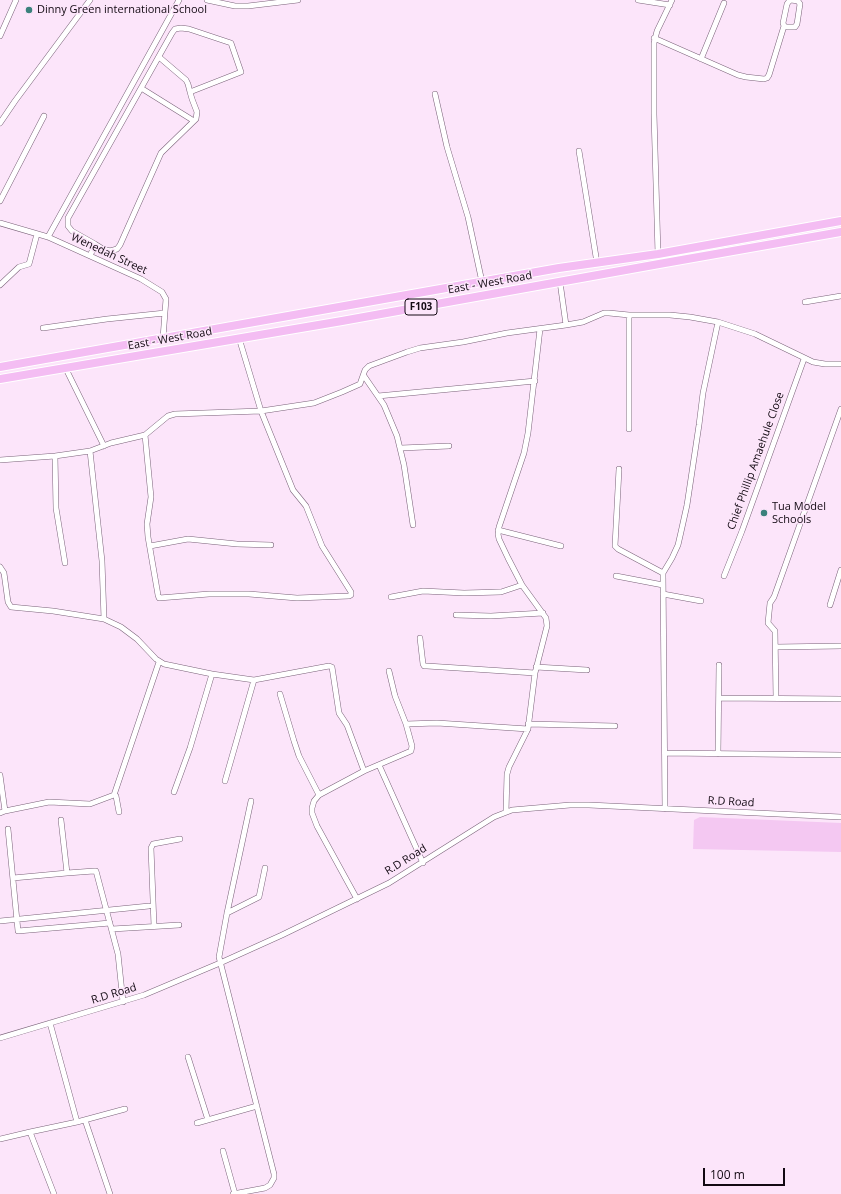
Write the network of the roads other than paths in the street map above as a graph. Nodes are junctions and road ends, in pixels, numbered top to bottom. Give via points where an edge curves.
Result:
1 (16, 0) edge
2 (90, 0) edge
3 (179, 0) edge
4 (207, 0) edge
5 (298, 0) edge
6 (638, 0) edge
7 (790, 0) edge
8 (671, 3) edge
9 (724, 3) dead end
10 (784, 26) junction
11 (0, 36) edge
12 (654, 38) junction
13 (159, 57) junction
14 (701, 59) junction
15 (141, 88) junction
16 (190, 92) junction
17 (435, 94) dead end
18 (44, 116) dead end
19 (194, 121) junction
20 (0, 123) edge
21 (579, 151) dead end
22 (0, 201) edge
23 (841, 221) edge
24 (0, 223) edge
25 (841, 232) edge
26 (37, 234) junction
27 (48, 237) junction
28 (95, 244) junction
29 (658, 254) junction
30 (90, 256) junction
31 (597, 263) junction
32 (482, 282) junction
33 (560, 282) junction
34 (0, 285) edge
35 (841, 296) edge
36 (805, 302) dead end
37 (339, 308) junction
38 (165, 313) junction
39 (629, 315) junction
40 (342, 320) junction
41 (718, 322) junction
42 (566, 326) junction
43 (43, 328) dead end
44 (540, 329) junction
45 (163, 338) junction
46 (239, 338) junction
47 (804, 359) junction
48 (841, 364) edge
49 (0, 367) edge
50 (65, 368) junction
51 (364, 376) junction
52 (0, 379) edge
53 (534, 381) junction
54 (378, 396) junction
55 (841, 409) edge
56 (261, 411) junction
57 (629, 429) dead end
58 (145, 435) junction
59 (104, 446) junction
60 (449, 446) dead end
61 (401, 448) junction
62 (90, 451) junction
63 (54, 456) junction
64 (0, 460) edge
65 (619, 470) dead end
66 (413, 525) dead end
67 (498, 530) junction
68 (271, 545) dead end
69 (150, 546) junction
70 (561, 546) dead end
71 (65, 563) dead end
72 (0, 567) edge
73 (841, 570) edge
74 (663, 573) junction
75 (616, 576) dead end
76 (724, 576) dead end
77 (522, 585) junction
78 (663, 585) junction
79 (663, 594) junction
80 (391, 597) dead end
81 (701, 601) dead end
82 (830, 605) dead end
83 (543, 613) junction
84 (456, 615) dead end
85 (104, 619) junction
86 (420, 638) dead end
87 (841, 646) edge
88 (776, 647) junction
89 (159, 662) junction
90 (719, 665) dead end
91 (536, 667) junction
92 (389, 670) dead end
93 (587, 670) dead end
94 (535, 673) junction
95 (212, 674) junction
96 (254, 680) junction
97 (280, 694) dead end
98 (719, 698) junction
99 (776, 698) junction
100 (841, 699) edge
101 (406, 724) junction
102 (528, 726) junction
103 (615, 726) dead end
104 (665, 753) junction
105 (718, 754) junction
106 (841, 755) edge
107 (379, 765) junction
108 (364, 771) junction
109 (0, 775) edge
110 (225, 781) dead end
111 (174, 792) dead end
112 (114, 795) junction
113 (319, 795) junction
114 (251, 801) dead end
115 (665, 809) junction
116 (2, 812) edge
117 (119, 812) dead end
118 (506, 812) junction
119 (841, 817) edge
120 (61, 820) dead end
121 (8, 828) dead end
122 (180, 839) dead end
123 (423, 863) junction
124 (266, 868) dead end
125 (67, 873) junction
126 (13, 878) junction
127 (357, 899) junction
128 (150, 906) dead end
129 (227, 912) junction
130 (0, 921) edge
131 (110, 923) junction
132 (179, 925) dead end
133 (154, 926) junction
134 (112, 929) junction
135 (220, 963) junction
136 (123, 1002) junction
137 (50, 1023) junction
138 (0, 1038) edge
139 (188, 1057) dead end
140 (257, 1106) junction
141 (125, 1108) dead end
142 (85, 1120) junction
143 (208, 1120) junction
144 (77, 1122) junction
145 (197, 1123) dead end
146 (30, 1132) junction
147 (0, 1139) edge
148 (223, 1151) dead end
149 (54, 1194) edge
150 (110, 1194) edge
151 (234, 1194) edge

1 - 11 street
2 - 20 street
3 - 27 street
4 - 5 street via 235,6
6 - 8 street
7 - 10 street via 787,4
7 - 10 street via 798,1 800,4 797,24 795,27
8 - 12 street
9 - 14 street
10 - 14 street via 767,78 756,79 738,75
12 - 14 street
12 - 29 street
13 - 15 street
13 - 16 street via 186,80
13 - 16 street via 175,29 189,29 232,43 240,73
15 - 19 street
15 - 28 street via 68,218 68,226 72,231
16 - 19 street via 197,112
17 - 32 street via 468,217
18 - 22 street
19 - 28 street via 160,153 117,249 110,251
21 - 31 street
23 - 29 main road, East - West Road / F103
24 - 26 street, Wenedah Street
25 - 33 main road, East - West Road / F103
26 - 27 street, Wenedah Street
26 - 34 street via 29,264 19,267
27 - 30 street, Wenedah Street
28 - 30 street
29 - 31 main road, East - West Road / F103
30 - 38 street, Wenedah Street via 141,279 162,292 166,298
31 - 32 main road, East - West Road / F103
32 - 37 main road, East - West Road / F103
33 - 40 main road, East - West Road / F103
33 - 42 street
35 - 36 street
37 - 40 main road
37 - 45 main road, East - West Road / F103
38 - 43 street
38 - 45 street, Wenedah Street
39 - 41 street via 690,317
39 - 42 street via 604,313
39 - 57 street
40 - 46 main road, East - West Road / F103
41 - 47 street via 754,334
41 - 74 street via 703,392 687,505 675,551
42 - 44 street
44 - 51 street via 420,348 369,366
44 - 53 street
45 - 49 main road, East - West Road / F103
46 - 50 main road, East - West Road / F103
46 - 56 street
47 - 48 street via 818,364
47 - 76 street, Chief Phillip Amaehule Close
50 - 52 main road, East - West Road / F103
50 - 59 street
51 - 54 street
51 - 56 street via 360,384 319,402
53 - 54 street
53 - 67 street via 525,447
54 - 61 street via 391,420
55 - 88 street via 770,603 768,623 775,631
56 - 58 street via 171,415
56 - 69 street via 293,490 306,506 322,546 351,595 297,598 209,594 159,598
58 - 59 street
58 - 69 street via 151,497 147,524
59 - 62 street
60 - 61 street
61 - 66 street
62 - 63 street
62 - 85 street via 102,561
63 - 64 street
63 - 71 street via 56,508
65 - 74 street via 615,546
67 - 70 street
67 - 77 street via 499,539
68 - 69 street via 188,539
72 - 85 street via 4,573 11,607
73 - 82 street
74 - 78 street
75 - 78 street
77 - 80 street via 501,592 423,591
77 - 83 street
78 - 79 street
79 - 81 street
79 - 104 street
83 - 84 street
83 - 91 street via 547,626
85 - 89 street via 133,636
86 - 94 street via 424,666
87 - 88 street
88 - 99 street
89 - 95 street
89 - 112 street
90 - 98 street
91 - 93 street
91 - 94 street
92 - 101 street via 395,696
94 - 102 street
95 - 96 street
95 - 111 street
96 - 108 street via 332,667 339,713 347,725
96 - 110 street
97 - 113 street via 299,756
98 - 99 street
98 - 105 street
99 - 100 street
101 - 102 street
101 - 107 street via 411,751
102 - 103 street
102 - 118 street via 507,774
104 - 105 street
104 - 115 street
105 - 106 street
107 - 108 street
107 - 123 street
108 - 113 street
109 - 116 street
112 - 116 street via 90,804 49,802
112 - 117 street
113 - 127 street via 314,801 312,813
114 - 129 street
115 - 118 street, R.D Road via 581,805
115 - 119 street, R.D Road
118 - 123 street, R.D Road via 454,841
120 - 125 street
121 - 126 street
122 - 133 street via 153,844 150,848
123 - 127 street, R.D Road
124 - 129 street via 259,897
125 - 126 street
125 - 131 street via 96,871
126 - 131 street via 19,932
127 - 135 street, R.D Road
128 - 130 street
129 - 135 street via 220,948
131 - 134 street
132 - 133 street
133 - 134 street
134 - 136 street via 118,954
135 - 136 street, R.D Road
135 - 140 street
136 - 137 street, R.D Road
137 - 138 street, R.D Road
137 - 144 street
139 - 143 street
140 - 143 street
140 - 151 street via 274,1178 265,1188
141 - 142 street
142 - 144 street
142 - 150 street
143 - 145 street
144 - 146 street
146 - 147 street
146 - 149 street
148 - 151 street

